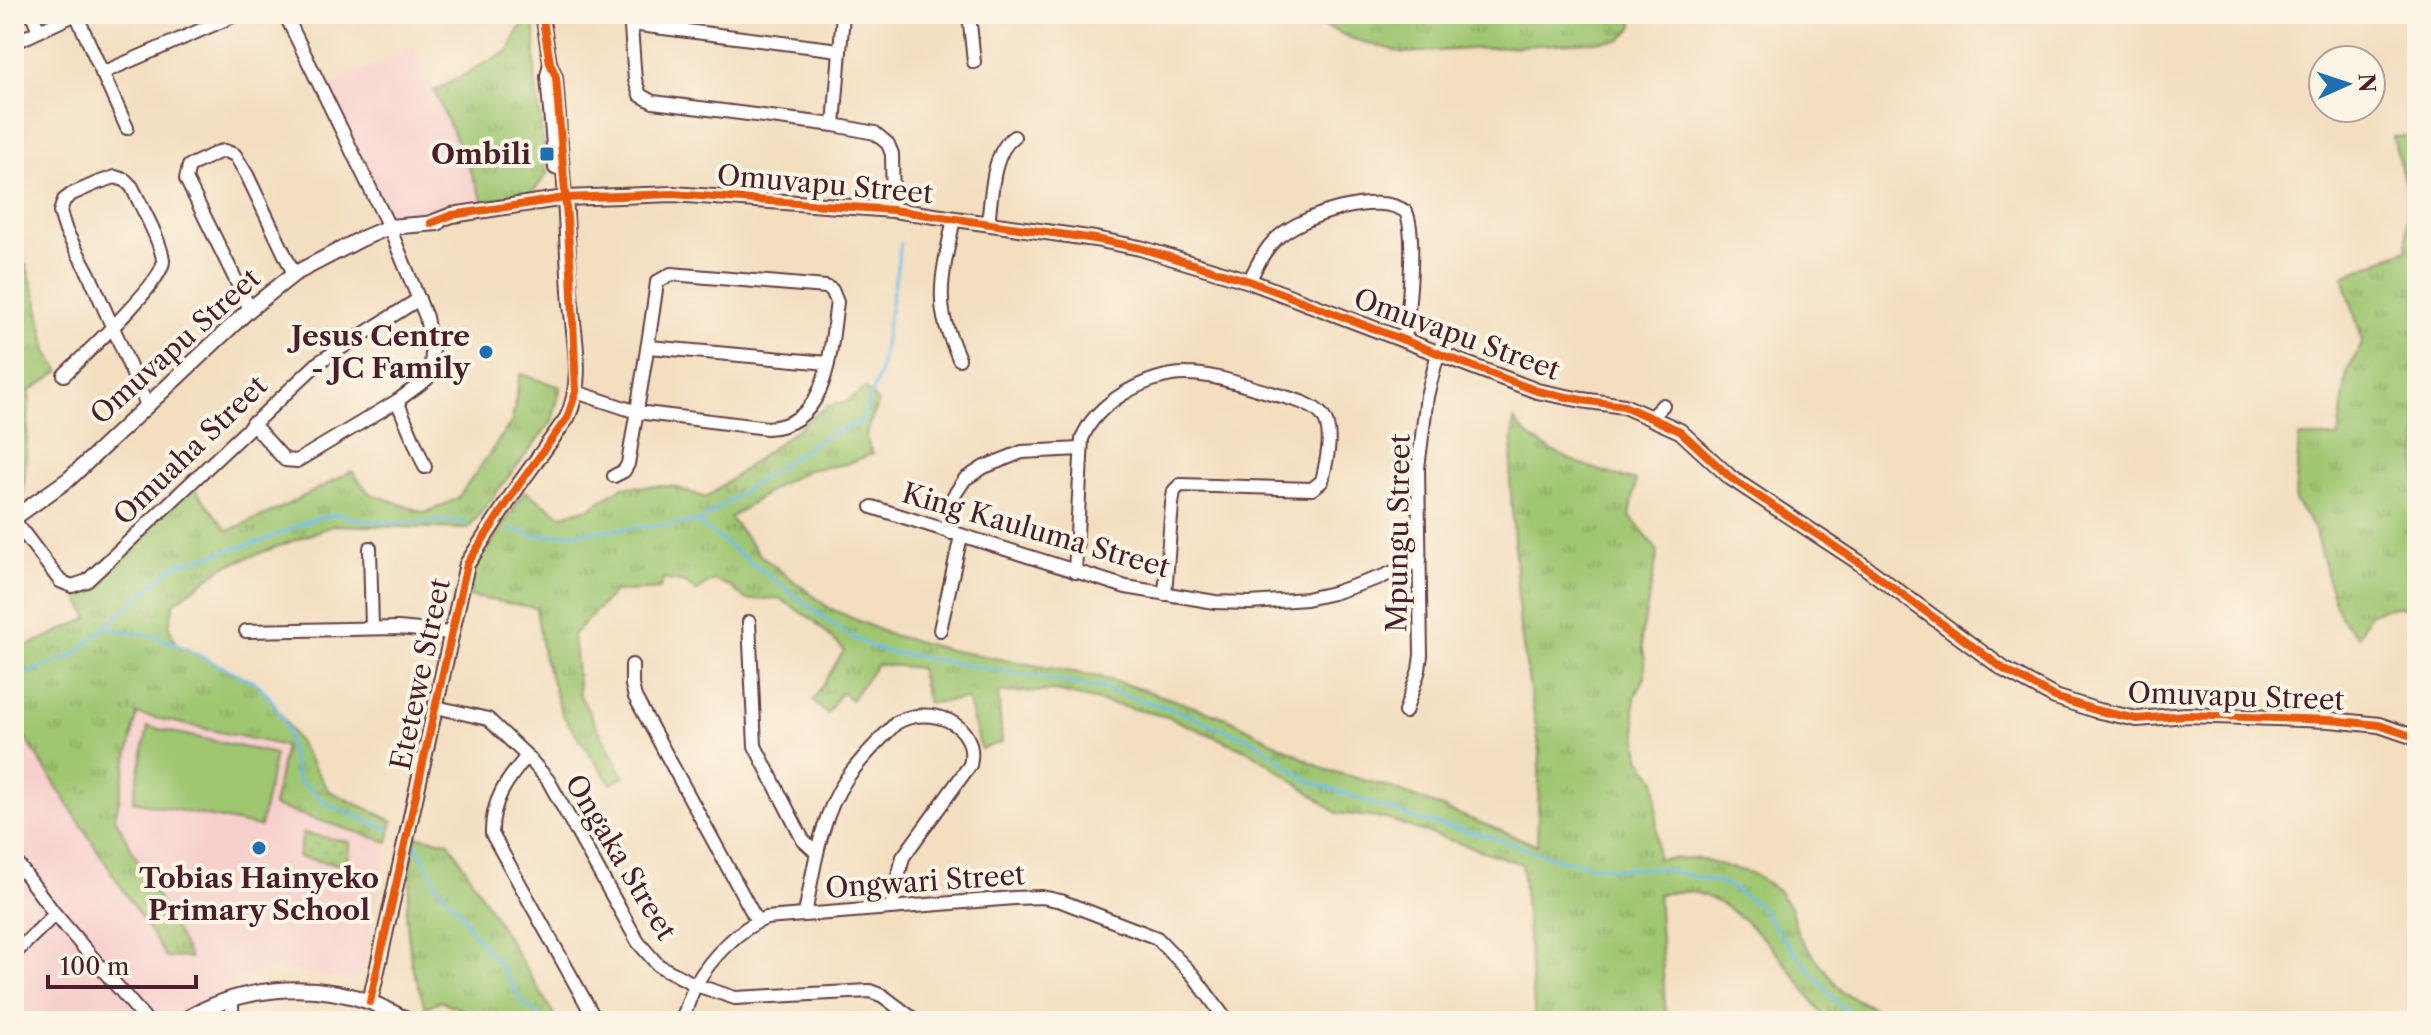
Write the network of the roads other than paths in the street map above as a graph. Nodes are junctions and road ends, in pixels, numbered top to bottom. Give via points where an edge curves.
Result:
1 (32, 14) edge
2 (76, 14) edge
3 (238, 14) edge
4 (285, 14) edge
5 (542, 14) edge
6 (843, 14) edge
7 (969, 14) edge
8 (631, 19) edge
9 (39, 31) junction
10 (14, 43) edge
11 (839, 50) junction
12 (974, 62) dead end
13 (102, 73) junction
14 (834, 125) junction
15 (127, 128) dead end
16 (1014, 137) dead end
17 (562, 203) junction
18 (893, 210) junction
19 (954, 218) junction
20 (988, 223) junction
21 (389, 227) junction
22 (294, 274) junction
23 (1249, 281) junction
24 (419, 299) junction
25 (250, 309) junction
26 (112, 326) junction
27 (1405, 340) junction
28 (649, 347) junction
29 (1438, 353) junction
30 (959, 359) dead end
31 (828, 363) junction
32 (64, 375) dead end
33 (576, 392) junction
34 (397, 401) junction
35 (147, 404) junction
36 (1663, 405) dead end
37 (637, 412) junction
38 (1651, 417) junction
39 (252, 423) junction
40 (1080, 449) junction
41 (425, 467) dead end
42 (614, 476) dead end
43 (872, 507) dead end
44 (14, 519) edge
45 (956, 534) junction
46 (370, 548) dead end
47 (1420, 560) junction
48 (1075, 572) junction
49 (1165, 594) junction
50 (749, 622) dead end
51 (372, 628) junction
52 (940, 630) dead end
53 (246, 631) dead end
54 (451, 633) junction
55 (632, 665) dead end
56 (436, 707) junction
57 (1405, 712) dead end
58 (2417, 738) edge
59 (527, 756) junction
60 (817, 853) junction
61 (14, 859) edge
62 (891, 907) junction
63 (55, 914) junction
64 (805, 914) junction
65 (757, 921) junction
66 (14, 954) edge
67 (696, 985) junction
68 (232, 999) junction
69 (370, 1002) junction
70 (147, 1021) edge
71 (183, 1021) edge
72 (232, 1021) edge
73 (409, 1021) edge
74 (596, 1021) edge
75 (682, 1021) edge
76 (916, 1021) edge
77 (1227, 1021) edge

1 - 9 street
2 - 9 street
2 - 13 street
3 - 13 street
4 - 21 street
5 - 17 street, Etetewe Street
6 - 11 street
7 - 12 street
8 - 11 street
8 - 14 street via 636,88 653,102
9 - 10 street
11 - 14 street
13 - 15 street
14 - 18 street via 875,133 888,144
16 - 20 street via 1001,151
17 - 18 street, Omuvapu Street via 673,194
17 - 21 street, Omuvapu Street via 455,224
17 - 33 street, Etetewe Street
18 - 19 street, Omuvapu Street
19 - 20 street, Omuvapu Street
19 - 30 street via 943,295 944,318
20 - 23 street, Omuvapu Street via 1140,248
21 - 22 street, Omuvapu Street
21 - 24 street
22 - 25 street, Omuvapu Street
22 - 25 street via 235,155 219,152 189,166 186,179
23 - 27 street, Omuvapu Street
23 - 27 street via 1278,236 1313,217 1371,204 1394,206 1406,212 1411,231
24 - 34 street via 430,334 431,372
24 - 39 street, Omuaha Street via 319,362
25 - 35 street, Omuvapu Street
26 - 26 street via 60,212 72,194 115,177 132,187 163,259 160,275
26 - 32 street
26 - 35 street
27 - 29 street, Omuvapu Street
28 - 31 street
28 - 31 street via 657,282 671,274 826,287 837,302
28 - 37 street
29 - 38 street, Omuvapu Street via 1537,391 1624,406
29 - 47 street, Mpungu Street via 1421,432
31 - 37 street via 823,387 813,401 781,427
33 - 37 street
33 - 54 street, Etetewe Street via 567,418 467,564
34 - 39 street via 297,461 285,460
34 - 41 street
35 - 44 street, Omuvapu Street via 69,479
36 - 38 street
37 - 42 street via 628,464
38 - 58 street, Omuvapu Street via 1680,431 1731,478 1857,561 2005,670 2055,697 2137,719 2186,715 2331,720 2379,725
39 - 44 street, Omuaha Street via 79,585 60,581
40 - 45 street via 1022,452 965,479 953,497
40 - 48 street
40 - 49 street via 1087,426 1112,402 1171,376 1222,379 1292,399 1322,415 1328,448 1322,481 1312,489 1180,485 1174,491
43 - 45 street, King Kauluma Street
45 - 48 street, King Kauluma Street
45 - 52 street
46 - 51 street
47 - 49 street, King Kauluma Street via 1306,599 1215,602
47 - 57 street, Mpungu Street via 1421,655
48 - 49 street, King Kauluma Street
50 - 60 street via 755,746 803,840
51 - 53 street
51 - 54 street
54 - 56 street, Etetewe Street
55 - 65 street via 635,697
56 - 59 street, Ongaka Street via 488,719
56 - 69 street, Etetewe Street
59 - 67 street, Ongaka Street via 548,780 638,942 658,965
59 - 74 street via 500,792 492,834
60 - 62 street via 844,781 896,723 934,715 953,723 971,745 970,765 903,857
60 - 64 street
61 - 63 street
62 - 64 street, Ongwari Street
62 - 77 street, Ongwari Street via 1042,897 1061,901 1157,938
63 - 66 street
63 - 70 street
64 - 65 street, Ongwari Street
65 - 67 street via 718,955
67 - 75 street
67 - 76 street, Ongaka Street via 754,999 870,991
68 - 69 street via 304,989
68 - 71 street
68 - 72 street
69 - 73 street

